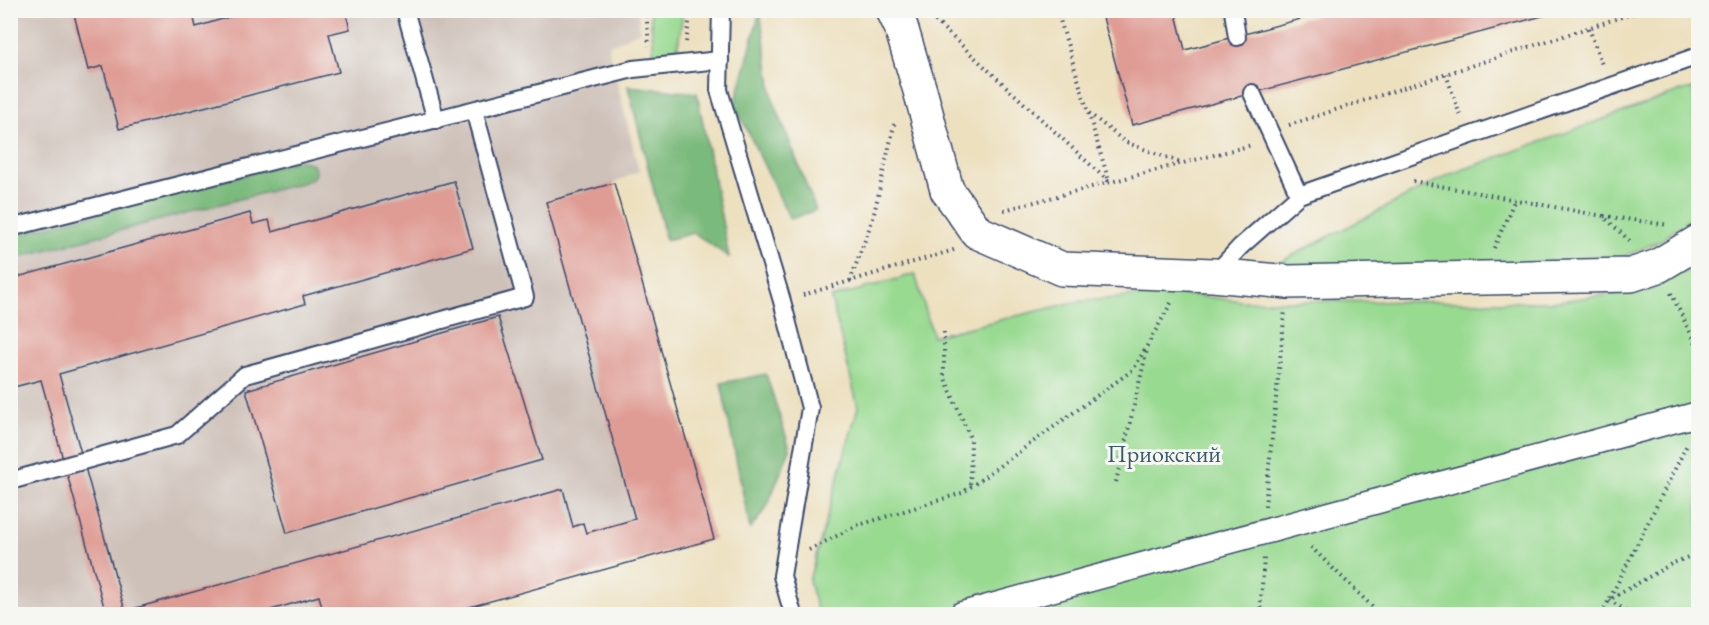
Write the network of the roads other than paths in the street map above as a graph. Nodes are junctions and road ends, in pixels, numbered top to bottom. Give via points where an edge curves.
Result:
1 (405, 10) edge
2 (721, 10) edge
3 (893, 10) edge
4 (1234, 11) edge
5 (1237, 37) dead end
6 (1698, 56) edge
7 (720, 60) junction
8 (1252, 93) dead end
9 (474, 110) junction
10 (436, 120) junction
11 (1299, 195) junction
12 (10, 228) edge
13 (1688, 234) edge
14 (1197, 275) junction
15 (1698, 414) edge
16 (10, 481) edge
17 (793, 615) edge
18 (962, 615) edge

1 - 10 lane
2 - 7 lane
3 - 14 street via 947,190 977,232 1062,269
4 - 5 lane
6 - 11 lane
7 - 9 lane via 633,69
7 - 17 lane via 720,90 810,408 782,576
8 - 11 lane
9 - 10 lane
9 - 16 lane via 525,297 245,375 177,435
10 - 12 lane
11 - 14 lane via 1240,247
13 - 14 street via 1658,266 1631,275 1288,282
15 - 18 street

